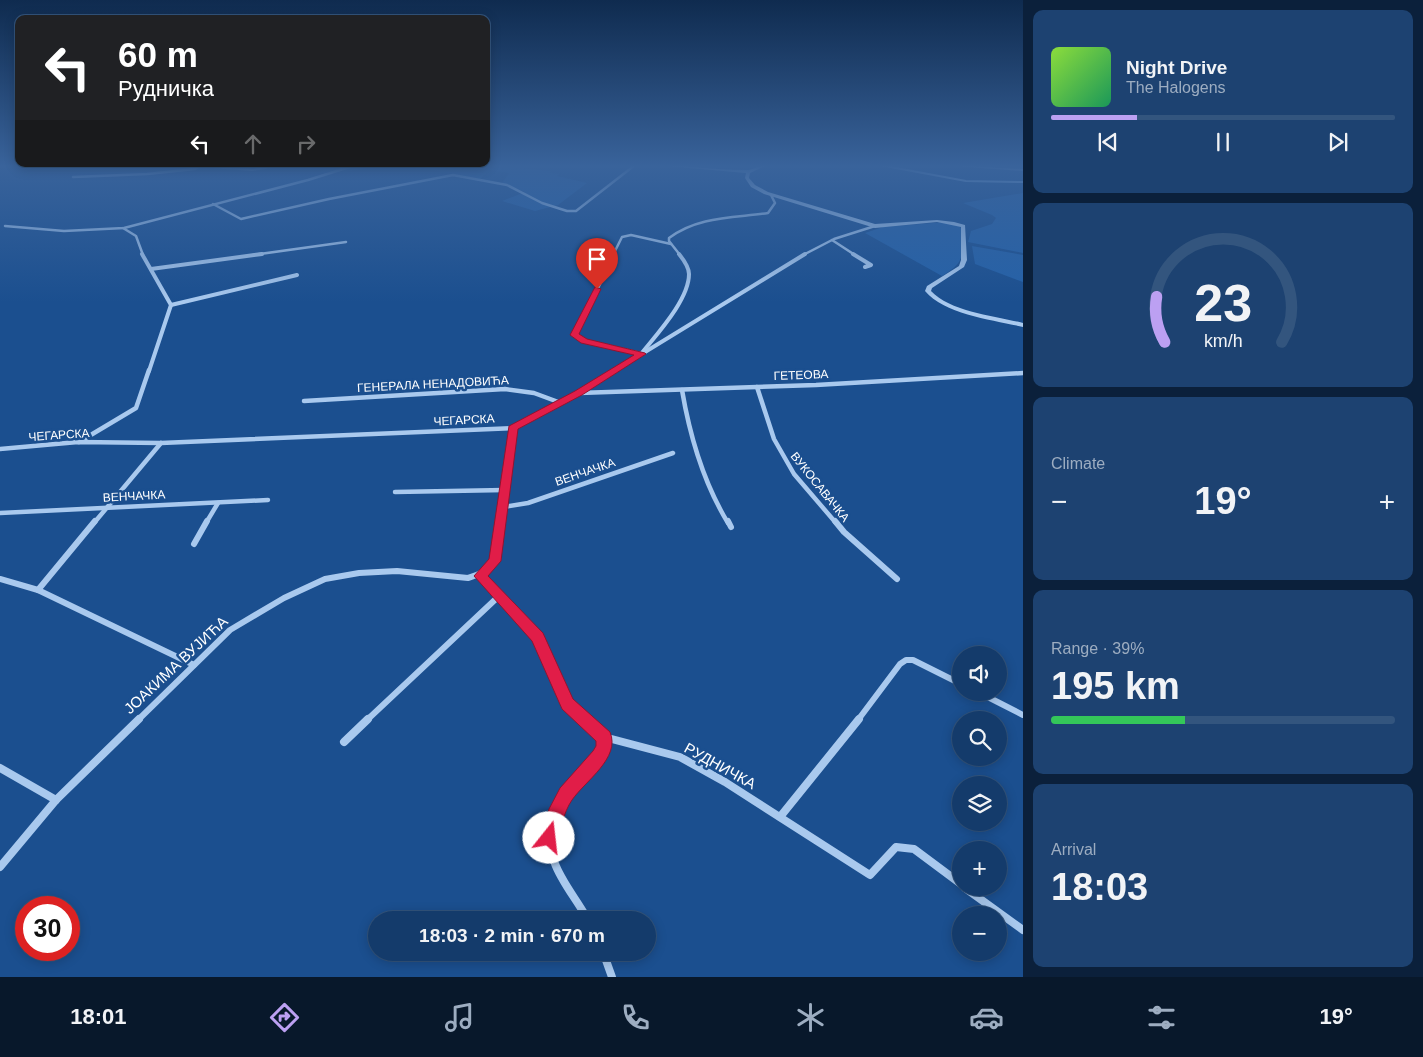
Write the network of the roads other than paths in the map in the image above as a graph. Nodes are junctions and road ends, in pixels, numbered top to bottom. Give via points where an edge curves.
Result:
1 (188, 211) edge
2 (224, 211) edge
3 (278, 211) edge
4 (770, 211) edge
5 (824, 211) edge
6 (6, 226) dead end
7 (876, 226) junction
8 (123, 228) junction
9 (832, 240) junction
10 (346, 242) dead end
11 (671, 244) junction
12 (865, 267) dead end
13 (150, 269) junction
14 (297, 275) dead end
15 (171, 305) junction
16 (1023, 324) edge
17 (642, 354) junction
18 (1023, 372) edge
19 (756, 387) junction
20 (682, 390) junction
21 (579, 393) junction
22 (304, 401) dead end
23 (561, 403) junction
24 (513, 428) junction
25 (78, 442) junction
26 (161, 443) junction
27 (0, 449) edge
28 (673, 453) dead end
29 (505, 490) junction
30 (395, 492) dead end
31 (268, 500) dead end
32 (218, 503) junction
33 (503, 507) junction
34 (106, 508) junction
35 (0, 513) edge
36 (731, 527) dead end
37 (194, 544) dead end
38 (480, 576) junction
39 (0, 579) edge
40 (897, 579) dead end
41 (38, 590) junction
42 (499, 596) junction
43 (194, 665) junction
44 (952, 679) edge
45 (996, 701) edge
46 (1023, 715) edge
47 (604, 737) junction
48 (344, 742) dead end
49 (0, 768) edge
50 (56, 800) junction
51 (780, 816) junction
52 (0, 867) edge
53 (952, 877) edge
54 (976, 896) edge
55 (582, 911) edge
56 (1023, 930) edge
57 (606, 961) edge
58 (612, 977) edge

1 - 8 street
2 - 3 street via 241,219
4 - 11 street via 697,224 674,233 669,238
5 - 7 street
6 - 8 street via 66,231
7 - 9 street, ЧЕГАРСКА
7 - 16 street via 937,221 963,226 964,260 961,267 929,287 928,291 952,306
8 - 13 street via 136,236
9 - 12 street via 871,264
9 - 17 street, ЧЕГАРСКА via 776,270
10 - 13 street
11 - 17 street via 686,264 689,275 685,290
11 - 17 street via 631,235 622,237 574,335 584,341
13 - 15 street
14 - 15 street
15 - 25 street via 136,408
17 - 21 street, ЧЕГАРСКА
18 - 19 street, ГЕТЕОВА
19 - 20 street, ГЕТЕОВА
19 - 40 street, ВУКОСАВАЧКА via 774,439 794,474 844,532
20 - 21 street, ГЕТЕОВА
20 - 36 street via 692,438 706,480
21 - 23 street, ЧЕГАРСКА
22 - 23 street, ГЕНЕРАЛА НЕНАДОВИЋА via 505,389 524,390
23 - 24 street, ЧЕГАРСКА
24 - 26 street, ЧЕГАРСКА
24 - 29 street
25 - 26 street, ЧЕГАРСКА
25 - 27 street, ЧЕГАРСКА
26 - 34 street
28 - 33 street, ВЕНЧАЧКА via 528,503
29 - 30 street
29 - 33 street
31 - 32 street, ВЕНЧАЧКА
32 - 34 street, ВЕНЧАЧКА
32 - 37 street
33 - 38 street via 495,561
34 - 35 street, ВЕНЧАЧКА
34 - 41 street
38 - 42 street, РУДНИЧКА
38 - 43 street, ЈОАКИМА ВУЈИЋА via 468,578 397,571 325,579 284,598 230,630
39 - 41 street
41 - 43 street
42 - 47 street, РУДНИЧКА via 538,637 568,704
42 - 48 street
43 - 50 street, ЈОАКИМА ВУЈИЋА
44 - 51 street via 914,660 900,664 852,729
45 - 46 street
47 - 51 street, РУДНИЧКА via 680,757
47 - 55 street via 604,748 599,757 566,794 549,838 561,880
49 - 50 street
50 - 52 street, ЈОАКИМА ВУЈИЋА
51 - 53 street, РУДНИЧКА via 870,875 896,847 914,849
54 - 56 street
57 - 58 street

